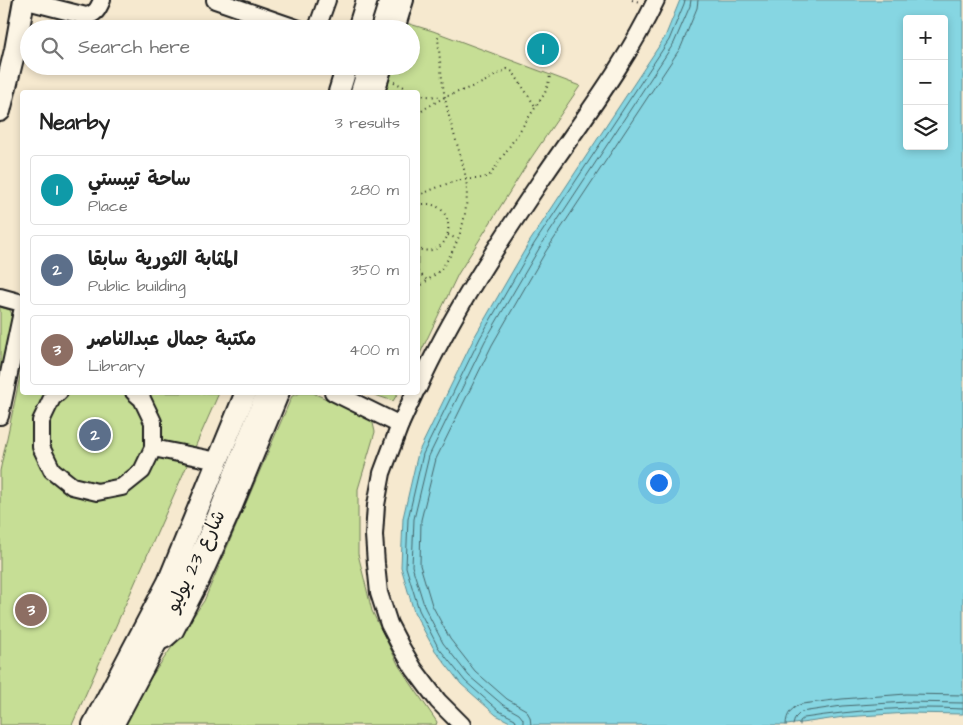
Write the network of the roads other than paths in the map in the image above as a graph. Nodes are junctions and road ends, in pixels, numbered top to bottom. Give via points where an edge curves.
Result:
1 (23, 0) edge
2 (102, 0) edge
3 (215, 0) edge
4 (327, 0) edge
5 (367, 0) edge
6 (390, 0) edge
7 (405, 0) edge
8 (656, 0) edge
9 (272, 20) edge
10 (320, 20) edge
11 (361, 20) edge
12 (384, 20) edge
13 (399, 20) edge
14 (7, 55) edge
15 (344, 75) edge
16 (373, 75) edge
17 (377, 75) edge
18 (340, 90) edge
19 (362, 90) edge
20 (376, 90) edge
21 (0, 111) edge
22 (0, 297) edge
23 (20, 302) edge
24 (20, 321) edge
25 (420, 384) edge
26 (56, 395) edge
27 (137, 395) edge
28 (245, 395) edge
29 (266, 395) edge
30 (280, 395) edge
31 (339, 395) edge
32 (414, 395) edge
33 (0, 416) edge
34 (400, 425) junction
35 (153, 448) junction
36 (218, 461) junction
37 (155, 644) junction
38 (93, 725) edge
39 (113, 725) edge
40 (462, 725) edge

1 - 2 street via 86,16 98,11
1 - 14 main road
3 - 9 street
4 - 10 street
5 - 11 main road
6 - 12 main road
7 - 13 street
8 - 25 street via 610,81 501,240 454,318
14 - 21 main road
15 - 18 main road
16 - 19 main road
17 - 20 street
22 - 23 street
24 - 33 street
26 - 35 street via 41,421 41,447 52,470 72,486 97,492 122,487 142,471
27 - 35 street via 153,422
28 - 36 main road, شارع 23 يوليو
29 - 37 main road, شارع 23 يوليو via 215,523
30 - 37 street via 202,578 175,630
31 - 34 street
32 - 34 street
34 - 40 street via 382,473 376,505 374,535 379,593 400,647 438,700
35 - 36 street
36 - 38 main road, شارع 23 يوليو via 168,582
37 - 39 main road, شارع 23 يوليو

